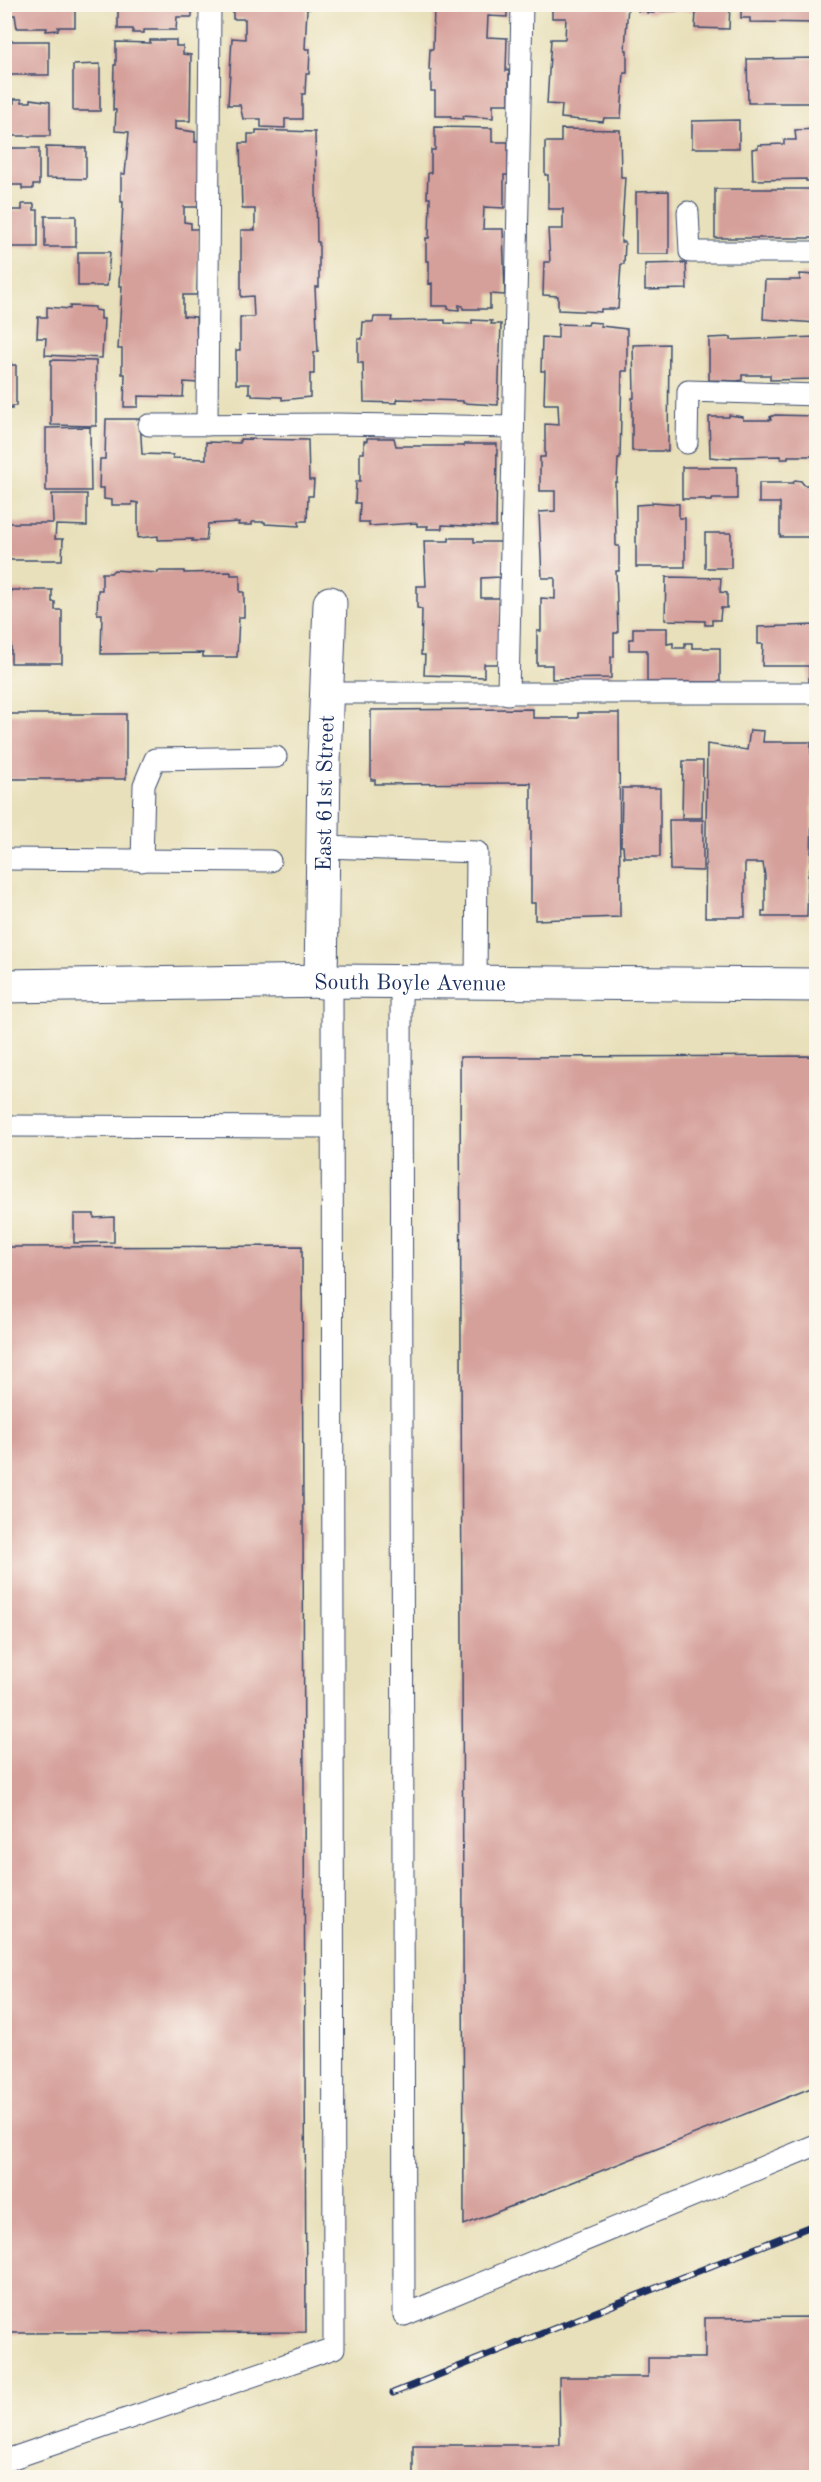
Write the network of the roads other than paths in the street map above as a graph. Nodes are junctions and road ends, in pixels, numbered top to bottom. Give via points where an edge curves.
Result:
1 (210, 4) edge
2 (522, 4) edge
3 (688, 212) dead end
4 (816, 252) edge
5 (816, 395) edge
6 (207, 424) junction
7 (149, 425) dead end
8 (513, 427) junction
9 (687, 443) dead end
10 (330, 603) dead end
11 (326, 693) junction
12 (816, 693) edge
13 (508, 694) junction
14 (276, 757) dead end
15 (323, 847) junction
16 (4, 859) edge
17 (142, 861) junction
18 (270, 861) dead end
19 (327, 982) junction
20 (401, 983) junction
21 (476, 984) junction
22 (816, 985) edge
23 (4, 986) edge
24 (4, 1126) edge
25 (332, 1127) junction
26 (816, 2145) edge
27 (4, 2462) edge

1 - 6 lane
2 - 8 lane
3 - 4 lane via 690,252
5 - 9 lane via 688,391
6 - 7 lane
6 - 8 lane
8 - 13 lane
10 - 11 main road, East 61st Street
11 - 13 lane
11 - 15 main road, East 61st Street
12 - 13 lane
14 - 17 lane via 154,759 144,785
15 - 19 main road, East 61st Street
15 - 21 lane via 477,852
16 - 17 lane
17 - 18 lane
19 - 20 main road, South Boyle Avenue
19 - 23 main road, South Boyle Avenue
19 - 25 lane
20 - 21 main road, South Boyle Avenue
20 - 26 lane via 404,2315
21 - 22 main road, South Boyle Avenue
24 - 25 lane
25 - 27 lane via 334,2348

